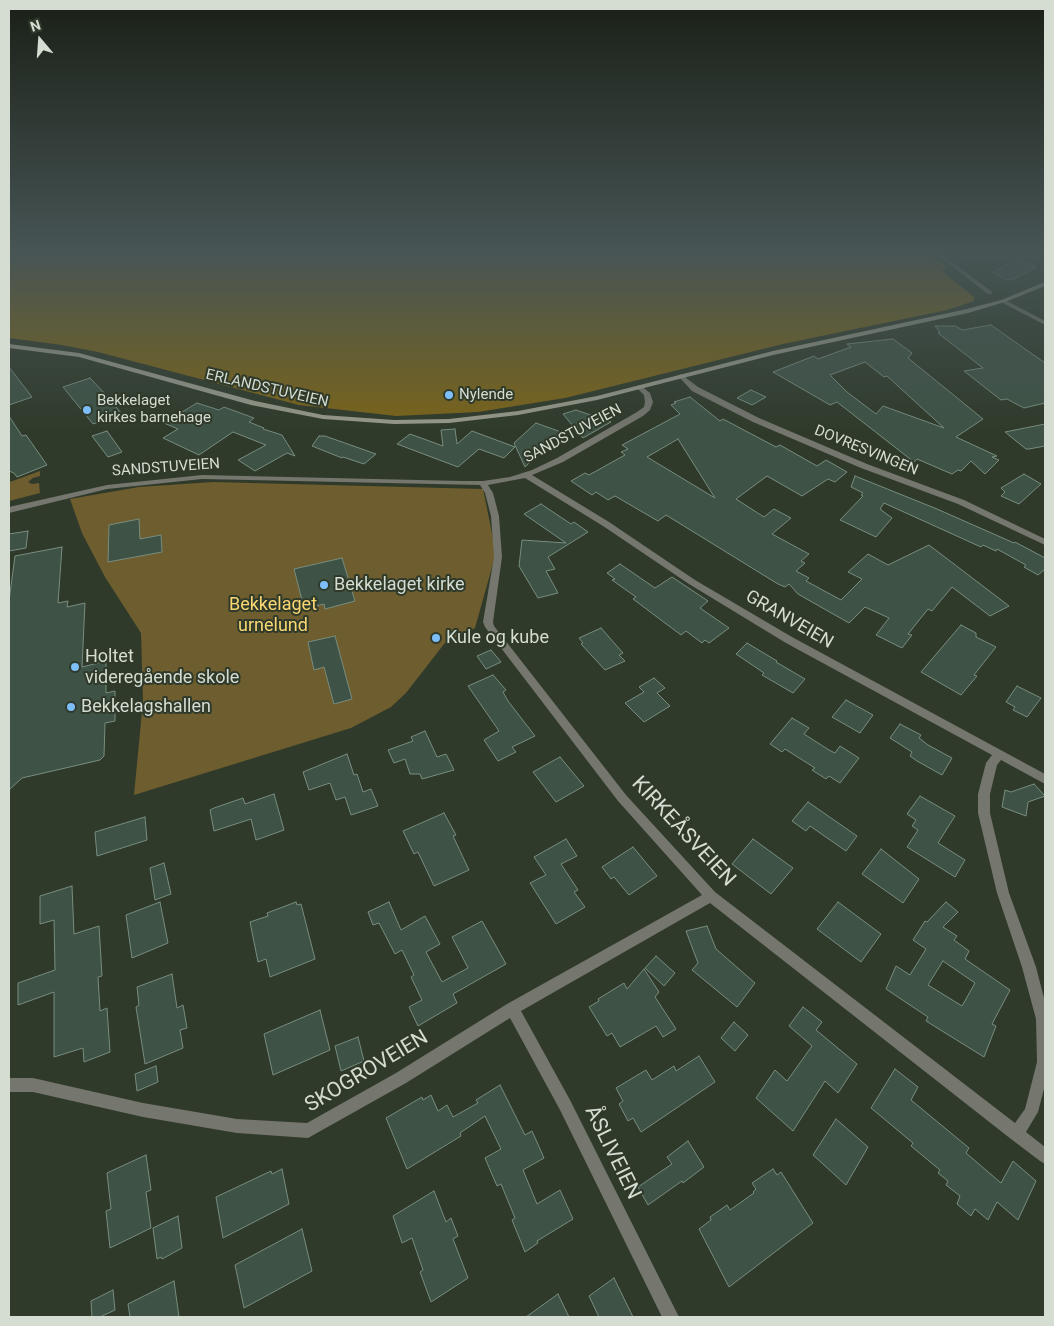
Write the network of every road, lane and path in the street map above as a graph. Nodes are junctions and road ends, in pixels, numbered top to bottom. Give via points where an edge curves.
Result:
1 (955, 313) edge
2 (1026, 313) edge
3 (1045, 323) edge
4 (9, 346) edge
5 (681, 376) junction
6 (640, 387) junction
7 (526, 475) junction
8 (483, 483) junction
9 (9, 510) edge
10 (1045, 542) edge
11 (999, 754) junction
12 (1045, 779) edge
13 (711, 896) junction
14 (512, 1009) junction
15 (9, 1085) edge
16 (1016, 1134) junction
17 (1045, 1156) edge
18 (671, 1317) edge

1 - 5 street
2 - 3 street
4 - 6 street, ERLANDSTUVEIEN via 79,354 273,407 353,420 423,422 491,417 559,406
5 - 6 street
5 - 10 street, DOVRESVINGEN via 695,388 756,420 862,465 962,502
6 - 7 street, SANDSTUVEIEN via 649,402 645,411 573,453
7 - 8 street, SANDSTUVEIEN
7 - 11 street, GRANVEIEN via 747,615
8 - 9 street, SANDSTUVEIEN via 202,477 107,487
8 - 13 street, KIRKEÅSVEIEN via 489,493 498,537 490,627 622,798
11 - 12 street, GRANVEIEN
11 - 16 street via 992,763 984,794 984,814 1004,893 1043,1019 1044,1062 1031,1112
13 - 14 street, SKOGROVEIEN
13 - 16 street, KIRKEÅSVEIEN
14 - 15 street, SKOGROVEIEN via 308,1131 237,1126 143,1110 32,1085
14 - 18 street, ÅSLIVEIEN via 565,1105
16 - 17 street, KIRKEÅSVEIEN

